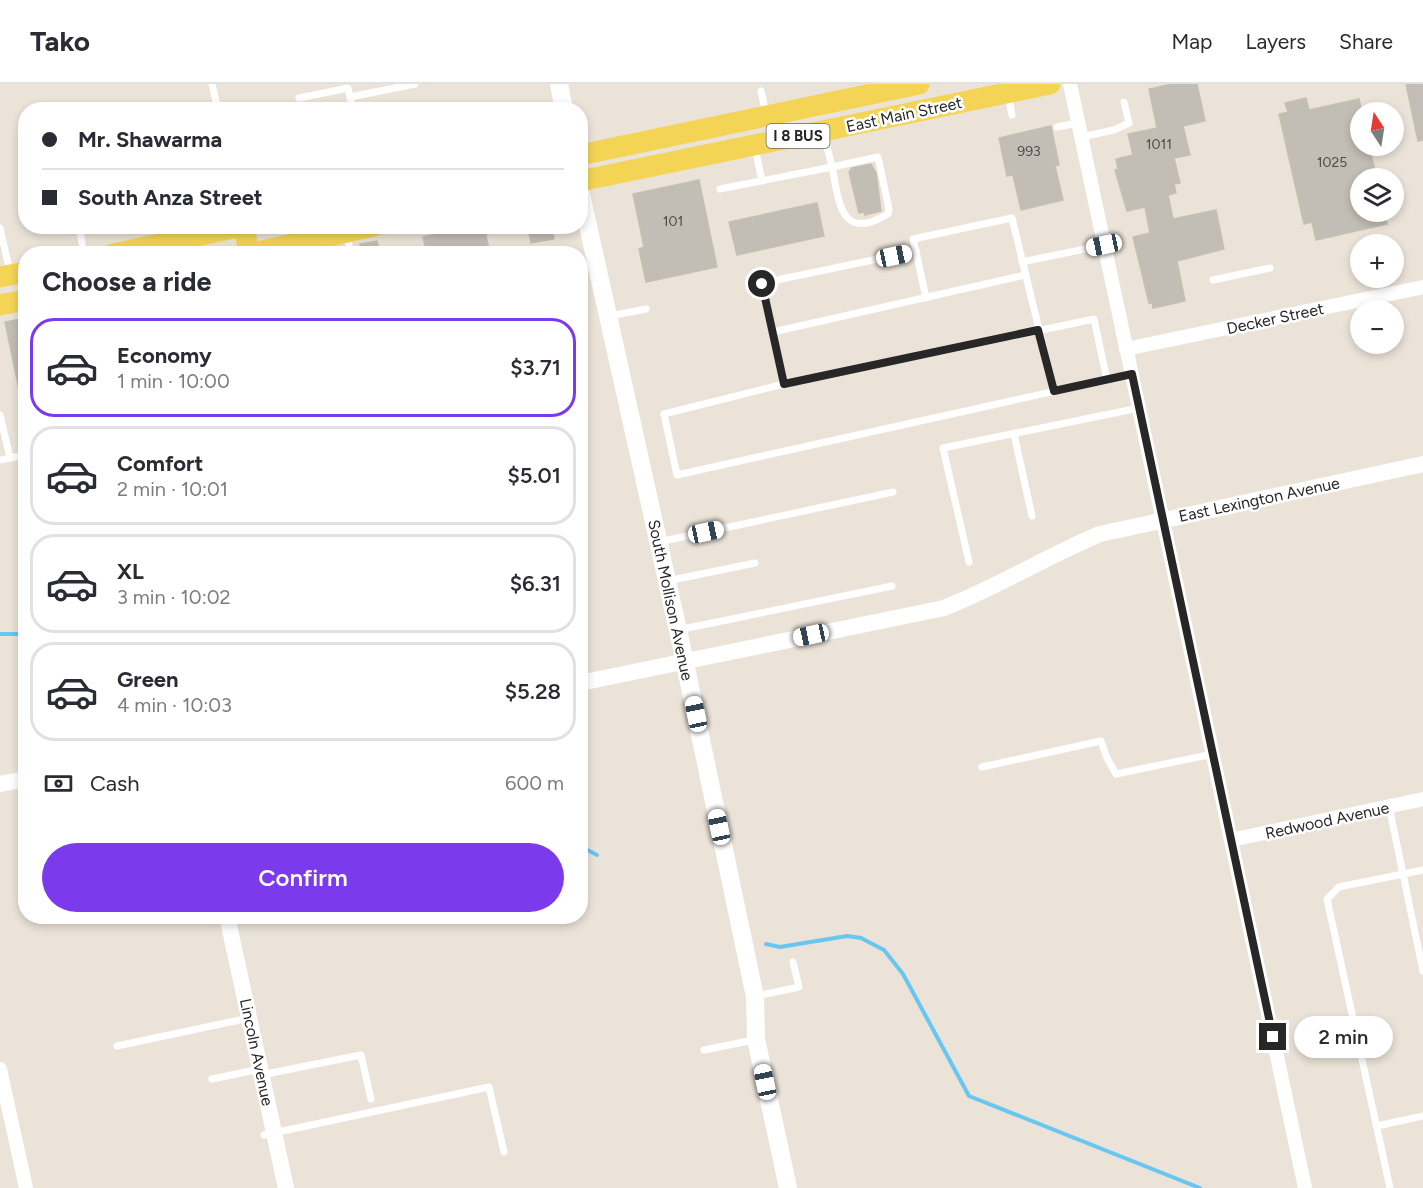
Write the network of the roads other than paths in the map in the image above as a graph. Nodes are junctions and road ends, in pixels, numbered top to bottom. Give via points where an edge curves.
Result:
1 (212, 84) edge
2 (415, 84) edge
3 (559, 84) edge
4 (919, 84) edge
5 (1050, 84) edge
6 (1070, 84) edge
7 (761, 91) dead end
8 (1008, 93) junction
9 (350, 97) junction
10 (299, 98) dead end
11 (216, 102) edge
12 (351, 102) edge
13 (562, 102) edge
14 (1124, 102) dead end
15 (1012, 115) dead end
16 (766, 116) junction
17 (1057, 127) dead end
18 (1080, 130) junction
19 (823, 131) junction
20 (755, 146) junction
21 (588, 153) edge
22 (832, 167) junction
23 (588, 179) edge
24 (762, 181) junction
25 (720, 189) dead end
26 (588, 224) edge
27 (0, 228) edge
28 (206, 234) edge
29 (337, 234) edge
30 (1104, 245) junction
31 (150, 246) edge
32 (284, 246) edge
33 (916, 251) junction
34 (1023, 262) junction
35 (1270, 268) dead end
36 (12, 275) edge
37 (1025, 275) junction
38 (1214, 280) dead end
39 (1423, 287) edge
40 (926, 298) junction
41 (18, 302) edge
42 (0, 305) edge
43 (646, 309) dead end
44 (610, 316) junction
45 (1038, 330) junction
46 (773, 332) junction
47 (1126, 349) junction
48 (1132, 374) junction
49 (1107, 380) junction
50 (784, 384) junction
51 (1054, 391) junction
52 (1139, 408) junction
53 (0, 415) edge
54 (1, 425) edge
55 (1014, 434) junction
56 (18, 456) edge
57 (10, 458) junction
58 (0, 460) edge
59 (1423, 464) edge
60 (893, 492) dead end
61 (1032, 516) dead end
62 (1163, 520) junction
63 (659, 542) junction
64 (969, 562) dead end
65 (755, 563) dead end
66 (667, 581) junction
67 (892, 586) dead end
68 (678, 630) junction
69 (685, 661) junction
70 (588, 681) edge
71 (1213, 754) junction
72 (982, 767) dead end
73 (18, 781) edge
74 (0, 784) edge
75 (1423, 799) edge
76 (1389, 806) junction
77 (1231, 840) junction
78 (1423, 870) edge
79 (1402, 875) junction
80 (229, 924) edge
81 (793, 962) dead end
82 (1423, 970) edge
83 (755, 997) junction
84 (249, 1018) junction
85 (756, 1039) junction
86 (117, 1046) dead end
87 (704, 1050) dead end
88 (0, 1069) edge
89 (261, 1072) junction
90 (213, 1079) dead end
91 (371, 1099) dead end
92 (1423, 1116) edge
93 (1377, 1126) junction
94 (269, 1134) junction
95 (504, 1152) dead end
96 (26, 1188) edge
97 (286, 1188) edge
98 (788, 1188) edge
99 (1305, 1188) edge
100 (1390, 1188) edge

1 - 11 lane
2 - 9 lane
3 - 13 main road
4 - 16 main road, East Main Street / I 8 BUS
5 - 8 main road, East Main Street / I 8 BUS
6 - 18 street
7 - 16 lane
8 - 15 lane
8 - 19 main road, East Main Street / I 8 BUS
9 - 10 lane via 348,88
9 - 12 lane
14 - 18 lane via 1129,123 1114,130
16 - 21 main road, East Main Street / I 8 BUS
17 - 18 lane
18 - 30 street
19 - 20 main road, East Main Street / I 8 BUS
19 - 22 lane
20 - 23 main road, East Main Street / I 8 BUS
20 - 24 lane
22 - 22 lane via 878,156 888,214 852,222 846,219
22 - 24 lane
24 - 25 lane
26 - 44 main road, South Mollison Avenue
27 - 36 lane
28 - 31 main road
29 - 32 main road
30 - 34 lane
30 - 47 street
33 - 34 lane via 913,238 1012,218
33 - 40 lane
33 - 46 lane via 762,284
34 - 37 lane
35 - 38 lane
37 - 40 lane
37 - 45 lane
39 - 47 street, Decker Street
40 - 46 lane
41 - 42 main road
43 - 44 lane
44 - 63 main road, South Mollison Avenue
45 - 49 lane via 1094,319
45 - 50 lane
45 - 51 lane
46 - 50 lane
47 - 48 street
48 - 49 lane
48 - 52 street
49 - 51 lane
50 - 51 lane via 664,414 677,475
52 - 55 lane
52 - 62 street
53 - 54 lane
54 - 57 lane
55 - 61 lane
55 - 64 lane via 943,448
56 - 57 lane
57 - 58 lane
59 - 62 street, East Lexington Avenue
60 - 63 lane
62 - 69 street, East Lexington Avenue via 1101,534 944,608
62 - 71 street
63 - 66 main road, South Mollison Avenue
65 - 66 lane
66 - 68 main road, South Mollison Avenue
67 - 68 lane
68 - 69 main road, South Mollison Avenue
69 - 70 street, East Lexington Avenue
69 - 83 main road, South Mollison Avenue
71 - 72 lane via 1116,774 1101,741
71 - 77 street
73 - 74 street
75 - 76 street, Redwood Avenue
76 - 77 street, Redwood Avenue
76 - 79 lane
77 - 99 street
78 - 79 lane
79 - 82 lane
79 - 93 lane via 1339,887 1327,899
80 - 84 street, Lincoln Avenue
81 - 83 lane via 799,987
83 - 85 main road, South Mollison Avenue
84 - 86 lane
84 - 89 street, Lincoln Avenue
85 - 87 lane
85 - 98 main road, South Mollison Avenue
88 - 96 street
89 - 90 lane
89 - 91 lane via 361,1055
89 - 94 street, Lincoln Avenue
92 - 93 lane
93 - 100 lane
94 - 95 lane via 489,1088
94 - 97 street, Lincoln Avenue

